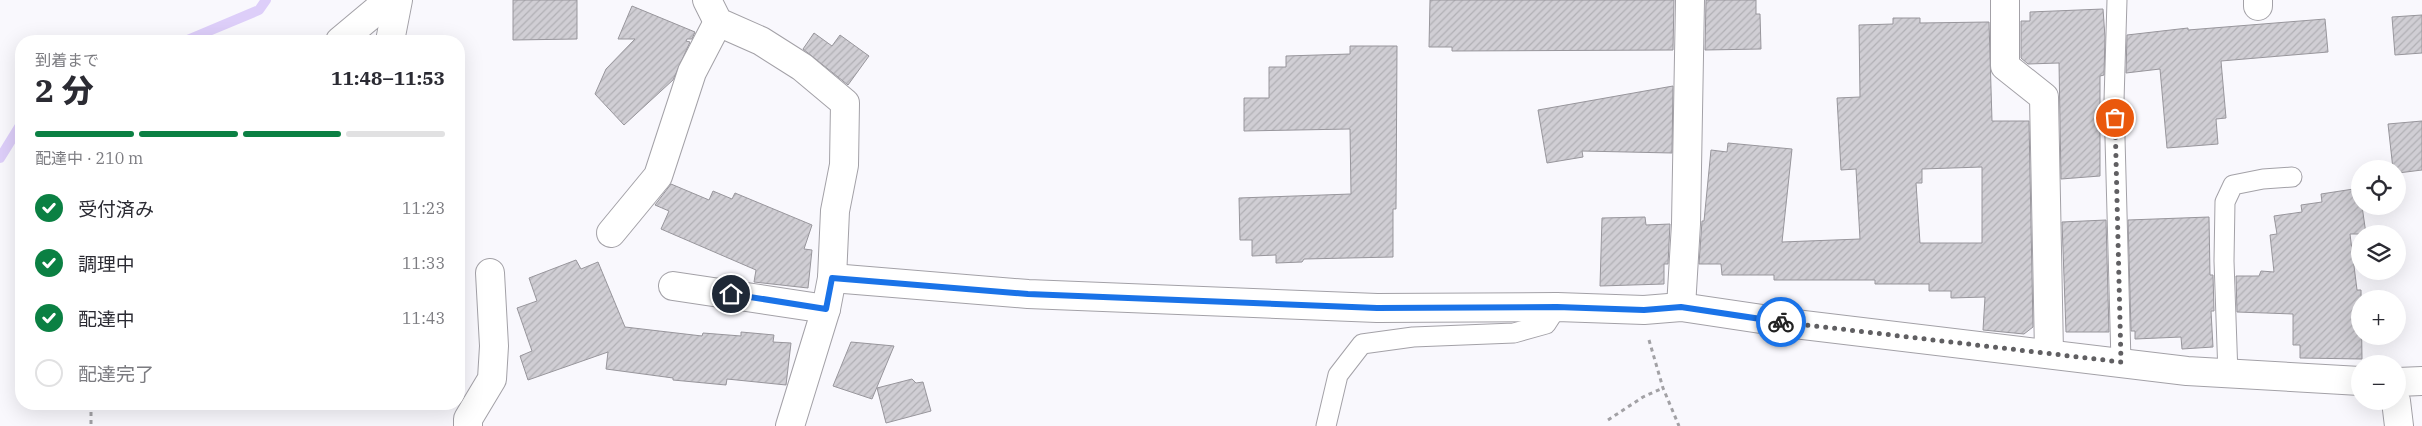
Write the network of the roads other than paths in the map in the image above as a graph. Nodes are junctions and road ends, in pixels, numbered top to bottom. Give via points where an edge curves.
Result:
1 (389, 0) edge
2 (398, 0) edge
3 (1690, 0) edge
4 (2005, 0) edge
5 (2117, 0) edge
6 (713, 11) edge
7 (347, 35) edge
8 (391, 35) edge
9 (2292, 177) dead end
10 (611, 233) dead end
11 (490, 273) dead end
12 (832, 278) junction
13 (674, 286) dead end
14 (1557, 307) junction
15 (1681, 307) junction
16 (826, 309) junction
17 (2049, 353) junction
18 (2121, 362) junction
19 (2228, 375) junction
20 (2351, 381) edge
21 (2422, 381) edge
22 (2406, 382) edge
23 (2397, 410) edge
24 (468, 426) edge
25 (790, 426) edge
26 (1326, 426) edge
27 (2399, 426) edge

1 - 7 street
2 - 8 street
3 - 15 street via 1686,224
4 - 17 street via 2005,66 2044,97
5 - 18 lane via 2114,101
6 - 10 street via 658,176
6 - 12 street via 802,67 845,103 844,165 835,211
9 - 19 lane via 2233,185 2225,202
11 - 24 street via 494,346 492,379 468,419
12 - 14 street via 1028,294 1377,308
12 - 16 street
13 - 16 street
14 - 15 street via 1644,310
14 - 26 lane via 1546,324 1514,333 1413,337 1362,344 1338,375
15 - 17 street via 1795,324
16 - 25 street
17 - 18 street
18 - 19 street
19 - 20 street
21 - 22 street
23 - 27 street

